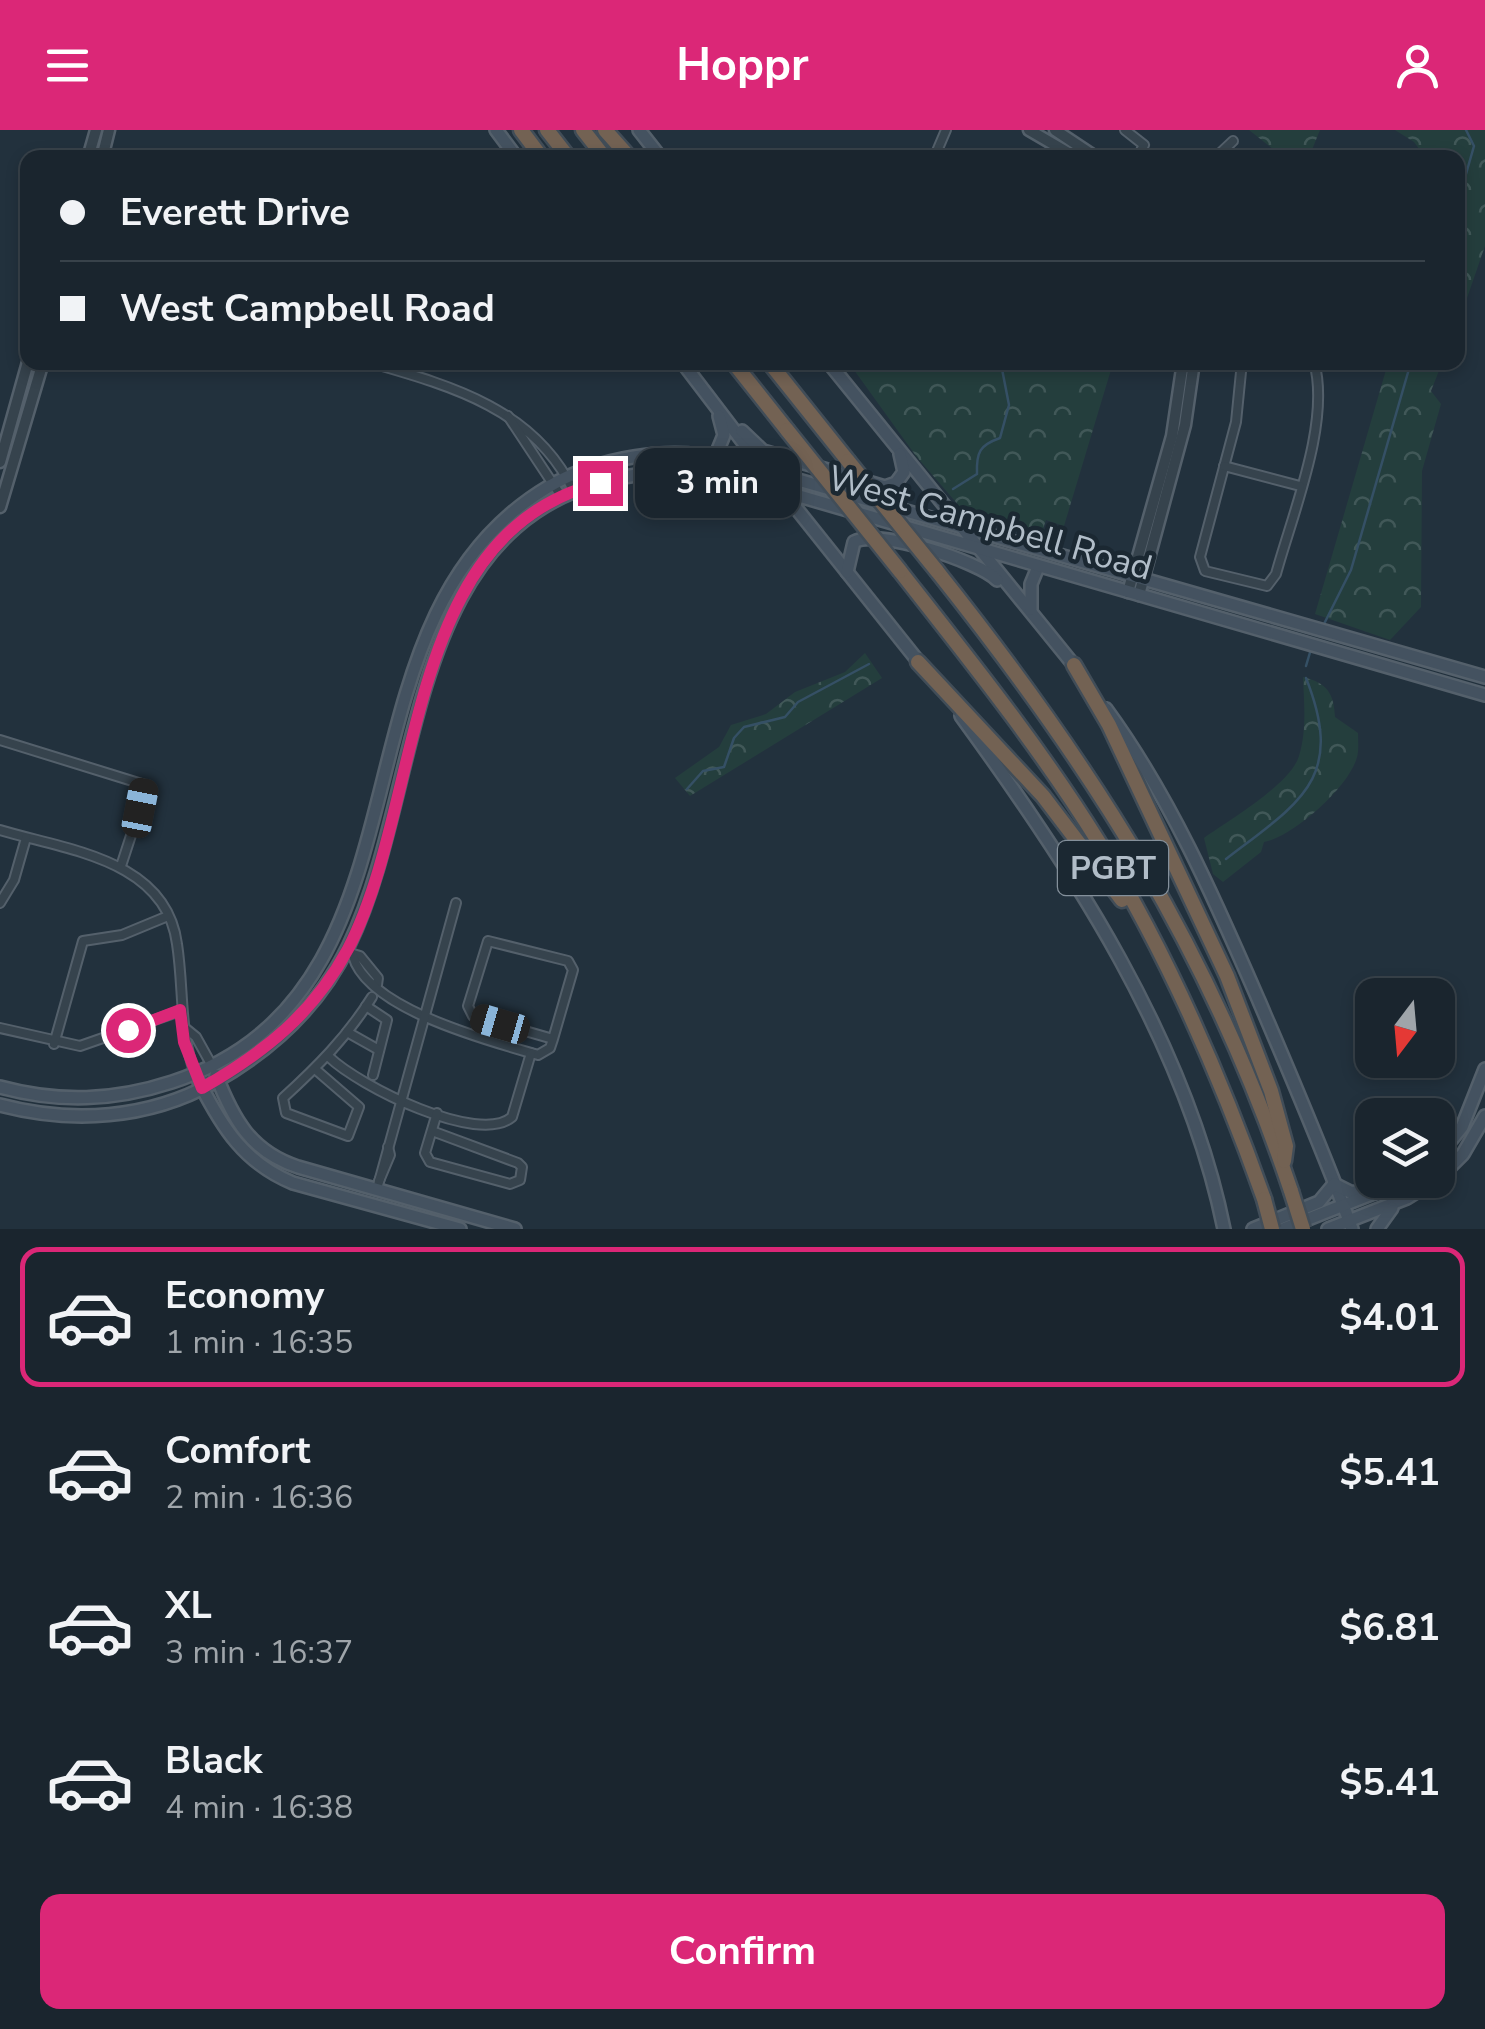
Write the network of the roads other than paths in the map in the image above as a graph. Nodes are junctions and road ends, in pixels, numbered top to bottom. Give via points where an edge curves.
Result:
1 (496, 130) edge
2 (520, 130) edge
3 (547, 130) edge
4 (583, 130) edge
5 (605, 130) edge
6 (639, 130) edge
7 (1029, 130) edge
8 (1054, 130) edge
9 (1125, 130) edge
10 (1233, 141) dead end
11 (512, 150) edge
12 (536, 150) edge
13 (563, 150) edge
14 (599, 150) edge
15 (623, 150) edge
16 (655, 150) edge
17 (1063, 150) edge
18 (1085, 150) edge
19 (1142, 150) edge
20 (1223, 150) edge
21 (26, 370) edge
22 (41, 370) edge
23 (394, 370) edge
24 (688, 370) edge
25 (739, 370) edge
26 (776, 370) edge
27 (835, 370) edge
28 (1183, 370) edge
29 (1193, 370) edge
30 (1242, 370) edge
31 (1315, 370) edge
32 (717, 408) junction
33 (1170, 441) junction
34 (898, 448) junction
35 (715, 457) junction
36 (0, 462) edge
37 (1224, 466) junction
38 (764, 469) junction
39 (1173, 469) junction
40 (561, 480) junction
41 (1300, 486) junction
42 (783, 492) junction
43 (567, 493) junction
44 (0, 507) edge
45 (960, 526) junction
46 (981, 551) junction
47 (1038, 567) junction
48 (847, 572) junction
49 (1138, 577) junction
50 (1134, 594) junction
51 (1031, 608) junction
52 (918, 662) junction
53 (1074, 665) junction
54 (1485, 680) edge
55 (1464, 689) junction
56 (1485, 695) edge
57 (0, 740) edge
58 (0, 830) edge
59 (26, 838) junction
60 (121, 866) junction
61 (456, 903) dead end
62 (0, 904) edge
63 (168, 916) junction
64 (332, 943) junction
65 (350, 953) junction
66 (1163, 956) junction
67 (372, 997) dead end
68 (366, 1006) junction
69 (180, 1010) junction
70 (424, 1016) junction
71 (0, 1028) edge
72 (185, 1028) junction
73 (347, 1032) junction
74 (553, 1039) junction
75 (54, 1044) junction
76 (379, 1050) junction
77 (530, 1052) junction
78 (329, 1057) junction
79 (212, 1066) junction
80 (315, 1069) junction
81 (1485, 1070) edge
82 (195, 1074) junction
83 (373, 1074) dead end
84 (218, 1080) junction
85 (0, 1087) edge
86 (202, 1088) junction
87 (183, 1098) junction
88 (400, 1102) junction
89 (0, 1105) edge
90 (212, 1106) junction
91 (437, 1113) junction
92 (1485, 1116) edge
93 (432, 1131) junction
94 (1455, 1135) edge
95 (1455, 1161) edge
96 (1283, 1167) junction
97 (1334, 1184) junction
98 (378, 1185) junction
99 (1355, 1192) edge
100 (1365, 1198) edge
101 (1406, 1198) edge
102 (1402, 1200) junction
103 (373, 1205) junction
104 (1343, 1207) junction
105 (1223, 1225) edge
106 (1350, 1225) edge
107 (460, 1229) edge
108 (515, 1229) edge
109 (1240, 1229) edge
110 (1252, 1229) edge
111 (1272, 1229) edge
112 (1284, 1229) edge
113 (1303, 1229) edge
114 (1328, 1229) edge
115 (1378, 1229) edge

1 - 11 main road
2 - 12 highway
3 - 13 highway
4 - 14 highway
5 - 15 highway
6 - 16 main road
7 - 17 street
8 - 18 street
9 - 19 street
10 - 20 street
21 - 36 street
22 - 44 street
23 - 40 street via 444,385 526,426
24 - 32 main road
25 - 66 highway, PGBT, bridge via 1051,770
26 - 96 highway, PGBT, bridge via 1050,716 1134,845 1212,993
27 - 34 main road
28 - 33 street
29 - 39 street
30 - 37 street
31 - 41 street via 1319,397
32 - 34 main road via 763,452 885,487 904,472
32 - 35 main road via 724,434
32 - 38 main road
33 - 39 street
33 - 49 street
34 - 45 main road
35 - 38 main road, West Campbell Road
35 - 40 main road, West Campbell Road via 633,458
37 - 41 street
37 - 41 street via 1200,557 1206,572 1259,586 1272,582
38 - 42 main road
38 - 45 main road, West Campbell Road
39 - 49 street
40 - 43 street
40 - 64 main road, West Campbell Road via 524,502 480,542 431,618
42 - 43 main road, West Campbell Road via 696,472 629,475
42 - 46 main road, West Campbell Road
42 - 48 main road
43 - 65 main road, West Campbell Road via 501,541 448,622
45 - 46 main road
45 - 49 main road, West Campbell Road
46 - 47 main road, West Campbell Road
46 - 51 main road
47 - 50 main road, West Campbell Road
47 - 51 main road
48 - 51 main road via 854,542 884,538 984,567
48 - 52 main road
49 - 50 street
49 - 54 main road, West Campbell Road
50 - 55 main road, West Campbell Road
51 - 53 main road
52 - 66 highway via 1042,796
52 - 105 main road via 1044,833 1117,958 1194,1128
53 - 96 highway via 1227,976 1271,1091 1286,1146
53 - 97 main road via 1169,808 1236,948
54 - 55 main road
55 - 56 main road, West Campbell Road
57 - 60 street via 142,784
58 - 59 street
59 - 60 street
59 - 62 street
60 - 63 street via 145,884
61 - 70 street
63 - 69 street via 177,943
63 - 75 street via 84,942
64 - 65 main road
64 - 79 main road, West Campbell Road via 271,1025
65 - 70 street via 376,984
65 - 84 main road, West Campbell Road via 294,1025
66 - 111 highway, PGBT, bridge via 1238,1126
67 - 68 street
68 - 73 street
68 - 76 street via 387,1020
69 - 72 street
69 - 75 street via 101,1042
70 - 77 street
70 - 88 street
71 - 75 street
72 - 79 street
72 - 82 street
73 - 76 street
73 - 78 street
74 - 74 street via 573,964 488,941 468,1012
74 - 77 street via 546,1053
76 - 83 street
77 - 91 street via 510,1122 478,1125
78 - 80 street
78 - 88 street
79 - 82 main road, West Campbell Road
79 - 84 main road
80 - 80 street via 359,1107 348,1136 282,1106
81 - 94 main road
82 - 85 main road, West Campbell Road via 92,1099
82 - 86 main road
84 - 86 main road, West Campbell Road
84 - 98 main road via 257,1147 288,1164
86 - 87 main road, West Campbell Road
86 - 90 main road
87 - 89 main road, West Campbell Road via 89,1116
87 - 90 main road
88 - 91 street
88 - 98 street
90 - 103 main road via 240,1150 271,1173
91 - 93 street
92 - 95 main road
93 - 93 street via 425,1153 430,1162 510,1184 520,1180 518,1164
96 - 113 highway, PGBT, bridge
97 - 99 main road
97 - 104 main road
97 - 110 main road via 1319,1202
98 - 103 main road
98 - 108 main road
100 - 104 main road
101 - 102 main road
102 - 106 main road
102 - 115 main road
103 - 107 main road
104 - 106 main road
104 - 112 main road
105 - 109 main road
106 - 114 main road

